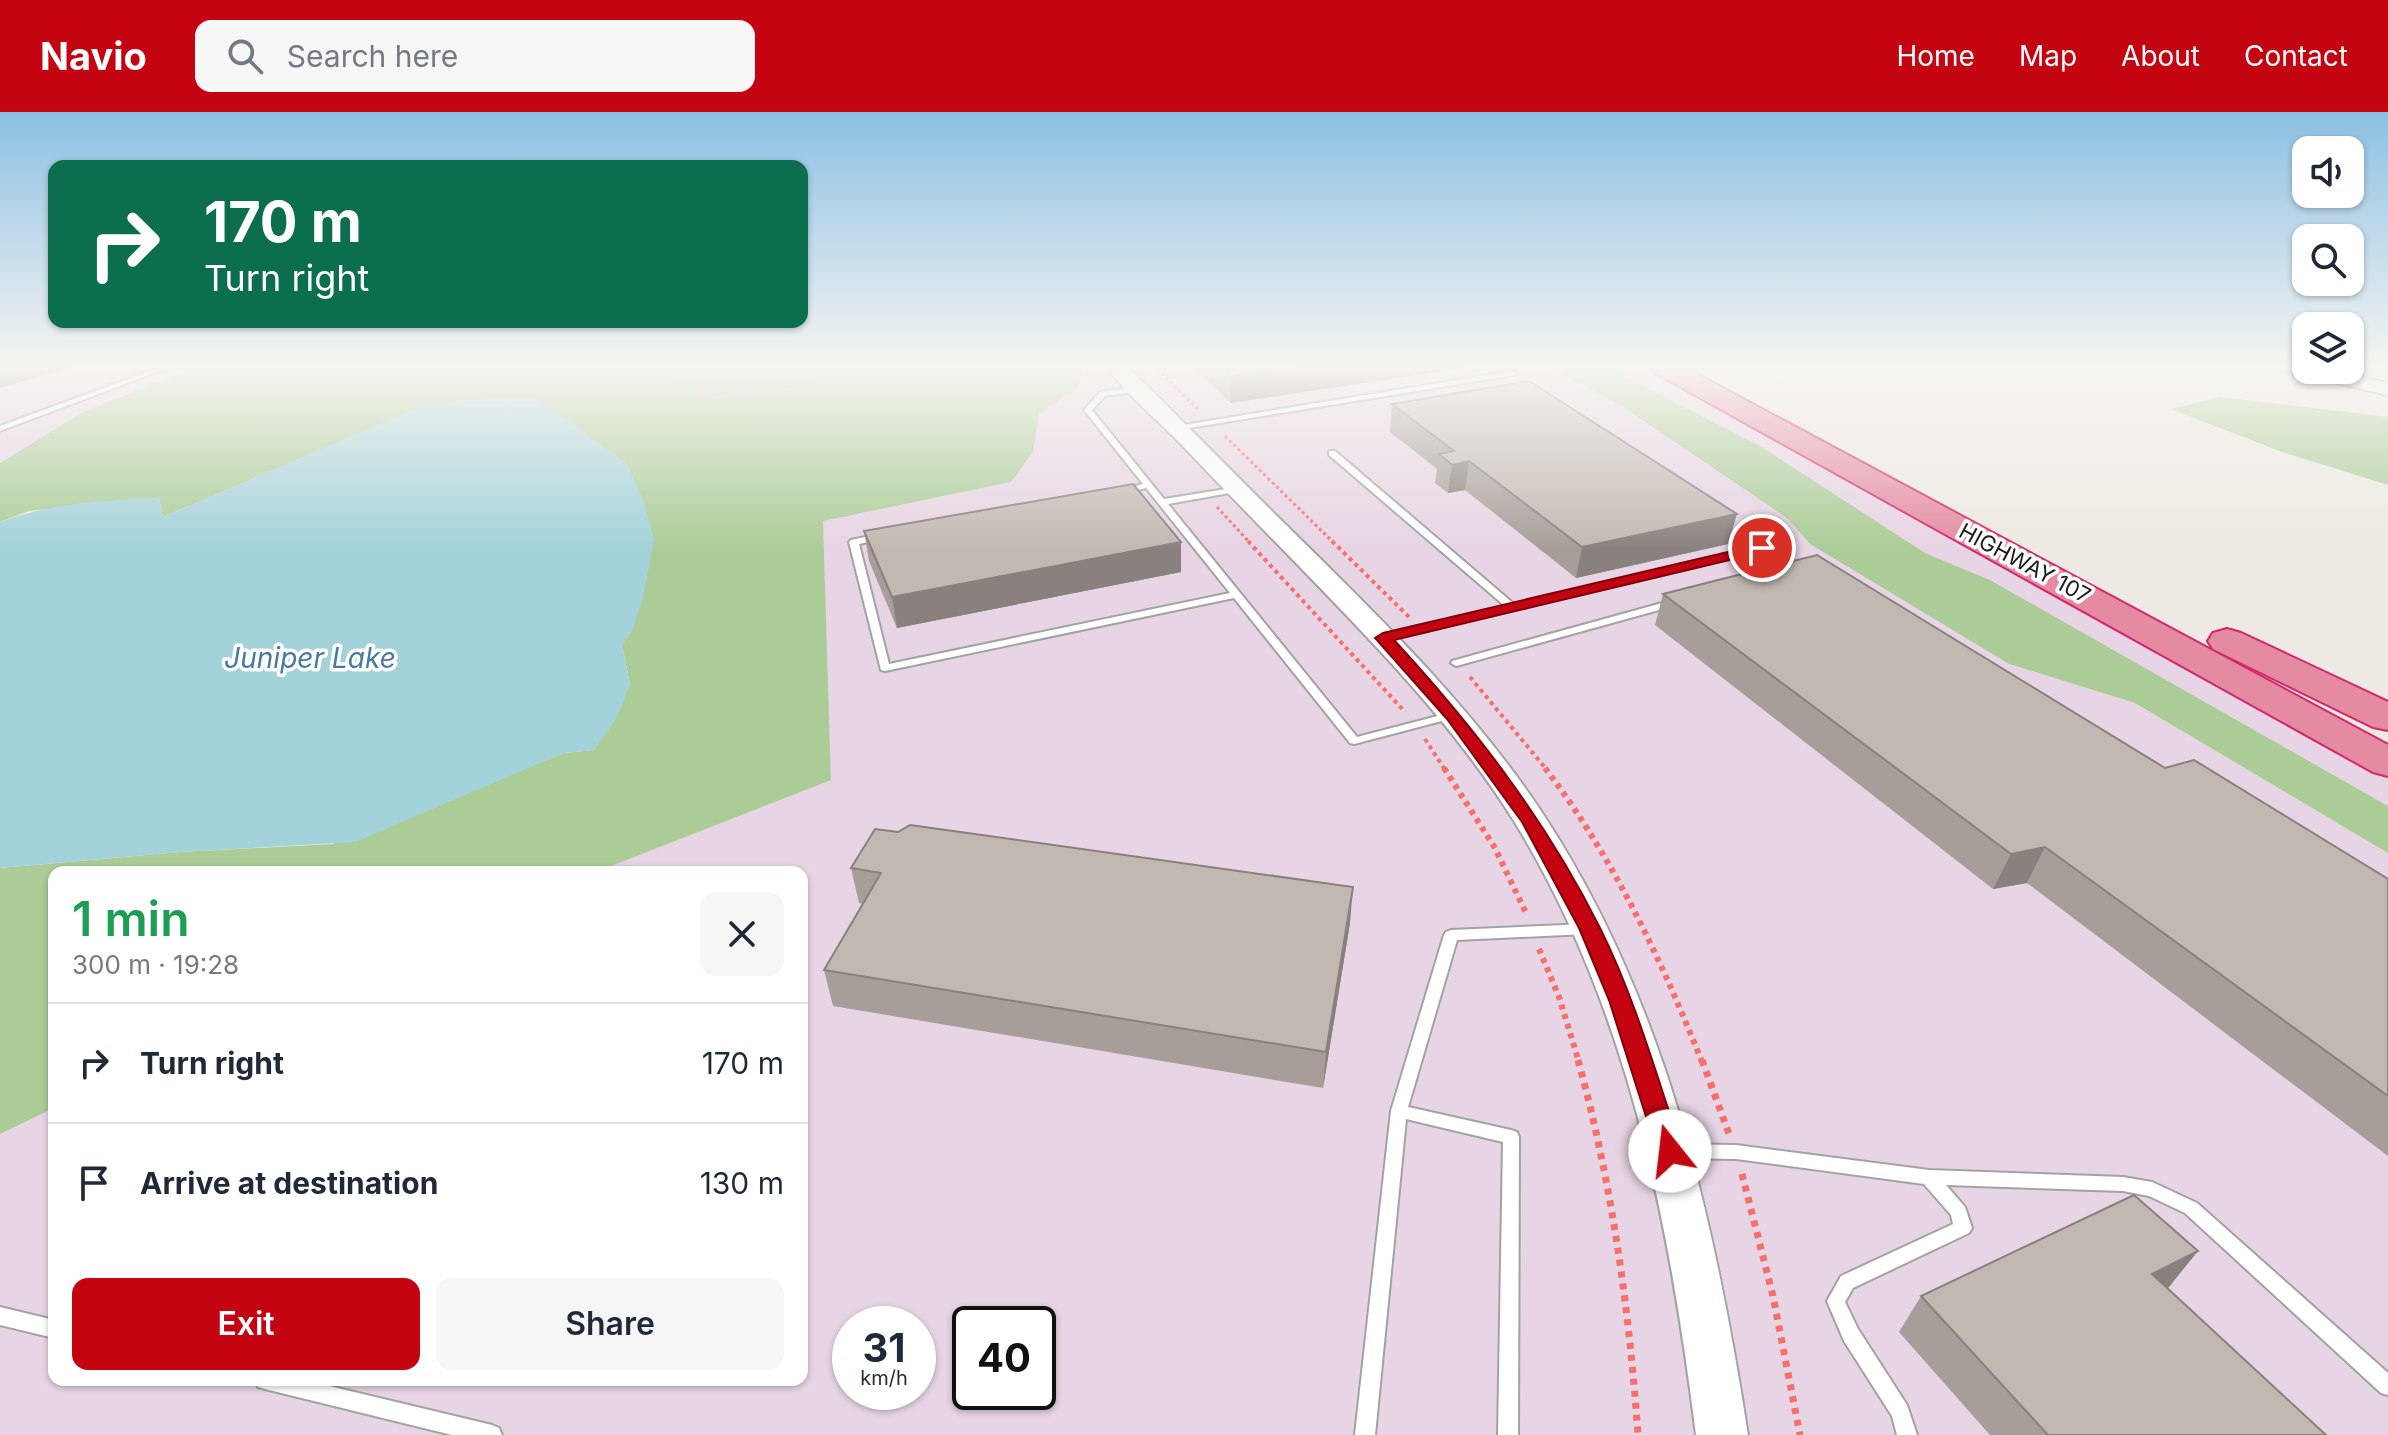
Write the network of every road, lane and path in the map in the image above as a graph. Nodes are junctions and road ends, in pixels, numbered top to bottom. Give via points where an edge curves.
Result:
1 (1102, 427) edge
2 (1185, 427) edge
3 (1762, 427) edge
4 (1773, 427) edge
5 (1822, 427) edge
6 (1177, 428) joint
7 (1332, 453) dead end
8 (1832, 459) junction
9 (1149, 485) junction
10 (1220, 492) junction
11 (1103, 494) edge
12 (1163, 502) junction
13 (885, 536) edge
14 (1762, 548) dead end
15 (1236, 595) junction
16 (1686, 598) edge
17 (1511, 606) junction
18 (1383, 638) junction
19 (2267, 662) junction
20 (1456, 663) dead end
21 (1453, 715) junction
22 (2388, 718) edge
23 (1416, 725) junction
24 (2388, 731) edge
25 (2388, 763) edge
26 (1590, 928) junction
27 (1531, 931) junction
28 (1399, 1111) junction
29 (1670, 1151) junction
30 (1929, 1177) junction
31 (0, 1316) edge
32 (48, 1328) edge
33 (290, 1386) edge
34 (2388, 1386) edge
35 (492, 1435) edge
36 (1365, 1435) edge
37 (1508, 1435) edge
38 (1638, 1435) edge
39 (1722, 1435) edge
40 (1907, 1435) edge

1 - 9 lane
2 - 6 lane
3 - 8 highway
4 - 8 highway, HIGHWAY 107
5 - 19 highway, HIGHWAY 107
6 - 10 street
7 - 17 lane
8 - 25 highway, HIGHWAY 107
9 - 11 lane
9 - 12 lane
10 - 12 lane
10 - 18 street
10 - 23 path
12 - 15 lane
13 - 15 lane via 854,542 885,668
14 - 17 lane
15 - 23 lane via 1354,741
16 - 20 lane
17 - 18 lane
18 - 21 street
19 - 22 highway, HIGHWAY 107
19 - 24 highway
21 - 23 lane
21 - 26 street via 1530,820
23 - 27 path via 1495,848
26 - 27 lane
26 - 29 street
27 - 28 lane via 1451,935
27 - 38 path via 1570,1026 1612,1196 1630,1322
28 - 36 lane
28 - 37 lane via 1511,1137
29 - 30 lane via 1736,1152
29 - 39 street via 1703,1305
30 - 34 lane via 2152,1189 2191,1208
30 - 40 lane via 1959,1212 1963,1228 1847,1282 1836,1301 1900,1412
31 - 32 lane
33 - 35 lane

